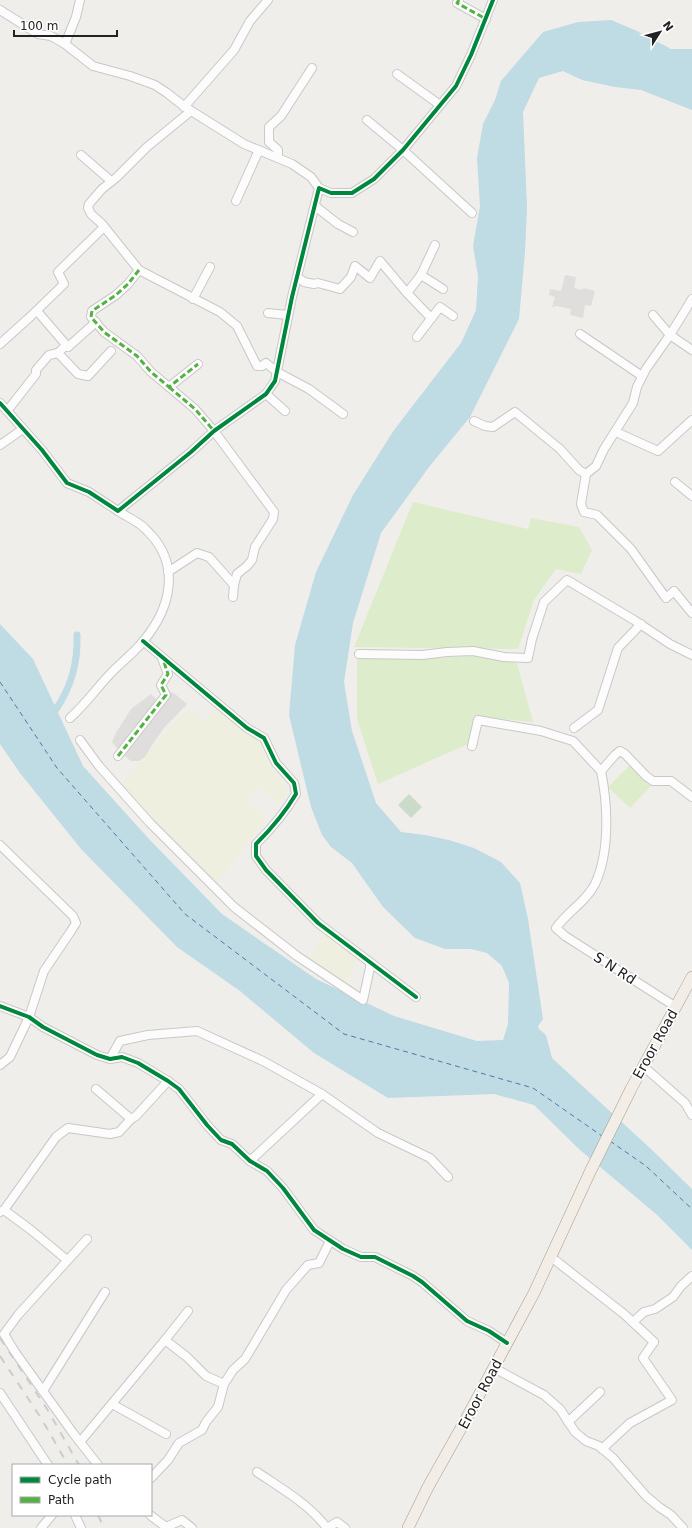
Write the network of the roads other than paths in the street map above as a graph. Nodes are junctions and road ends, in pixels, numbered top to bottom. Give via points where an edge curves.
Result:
1 (80, 0) edge
2 (268, 0) edge
3 (459, 0) edge
4 (493, 0) edge
5 (0, 10) edge
6 (486, 18) junction
7 (65, 44) junction
8 (312, 68) dead end
9 (397, 74) dead end
10 (440, 105) junction
11 (187, 109) junction
12 (367, 120) dead end
13 (258, 150) junction
14 (403, 150) junction
15 (82, 155) dead end
16 (278, 158) junction
17 (111, 181) junction
18 (319, 188) junction
19 (236, 201) dead end
20 (314, 206) junction
21 (472, 213) dead end
22 (104, 227) junction
23 (354, 232) dead end
24 (435, 245) dead end
25 (210, 267) dead end
26 (138, 270) junction
27 (420, 275) junction
28 (297, 277) junction
29 (443, 289) dead end
30 (407, 293) junction
31 (193, 299) junction
32 (692, 299) edge
33 (37, 311) junction
34 (268, 313) dead end
35 (653, 315) dead end
36 (288, 316) junction
37 (453, 316) dead end
38 (431, 318) junction
39 (96, 322) junction
40 (580, 334) dead end
41 (670, 335) junction
42 (417, 337) dead end
43 (0, 344) edge
44 (68, 347) junction
45 (692, 350) edge
46 (111, 351) dead end
47 (58, 354) junction
48 (198, 364) dead end
49 (277, 372) junction
50 (642, 376) junction
51 (169, 387) junction
52 (266, 394) junction
53 (0, 403) edge
54 (7, 411) junction
55 (285, 411) dead end
56 (343, 414) dead end
57 (692, 420) edge
58 (474, 421) dead end
59 (23, 429) junction
60 (214, 431) junction
61 (616, 432) junction
62 (0, 445) edge
63 (586, 474) junction
64 (676, 482) dead end
65 (692, 496) edge
66 (118, 511) junction
67 (168, 572) junction
68 (234, 585) junction
69 (233, 597) dead end
70 (692, 613) edge
71 (641, 624) junction
72 (143, 641) junction
73 (359, 654) dead end
74 (692, 655) edge
75 (162, 658) junction
76 (70, 718) dead end
77 (574, 728) dead end
78 (80, 740) dead end
79 (472, 746) dead end
80 (118, 756) dead end
81 (601, 771) junction
82 (692, 797) edge
83 (0, 845) edge
84 (371, 963) junction
85 (692, 978) edge
86 (416, 998) dead end
87 (0, 1006) edge
88 (676, 1007) junction
89 (28, 1017) junction
90 (110, 1059) junction
91 (0, 1065) edge
92 (643, 1066) junction
93 (168, 1081) junction
94 (96, 1088) dead end
95 (322, 1094) junction
96 (692, 1115) edge
97 (131, 1119) junction
98 (250, 1161) junction
99 (448, 1177) dead end
100 (2, 1211) edge
101 (87, 1239) dead end
102 (330, 1241) junction
103 (551, 1257) junction
104 (67, 1260) junction
105 (692, 1276) edge
106 (105, 1292) dead end
107 (188, 1311) dead end
108 (633, 1322) junction
109 (164, 1340) junction
110 (507, 1343) junction
111 (494, 1368) junction
112 (224, 1384) junction
113 (43, 1391) junction
114 (600, 1392) dead end
115 (0, 1393) edge
116 (112, 1404) junction
117 (568, 1422) junction
118 (166, 1434) dead end
119 (80, 1442) junction
120 (602, 1449) junction
121 (47, 1464) edge
122 (97, 1464) edge
123 (257, 1472) dead end
124 (152, 1477) edge
125 (51, 1516) edge
126 (75, 1516) edge
127 (151, 1516) edge
128 (41, 1528) edge
129 (80, 1528) edge
130 (192, 1528) edge
131 (327, 1528) edge
132 (345, 1528) edge
133 (408, 1528) edge
134 (683, 1528) edge

1 - 7 street
2 - 11 street via 250,21 234,50
3 - 6 street via 457,3
4 - 6 street
5 - 7 street via 38,34 51,36
6 - 10 street via 456,86
7 - 11 street via 93,66 155,85
8 - 16 street via 281,116 269,127 269,142 278,150
9 - 10 street
10 - 14 street
11 - 13 street
11 - 17 street
12 - 14 street
13 - 16 street
13 - 19 street
14 - 18 street via 374,179 352,194 331,194
14 - 21 street
15 - 17 street
16 - 18 street via 311,177
17 - 22 street via 88,204 91,214
18 - 20 street
20 - 23 street via 338,224
20 - 28 street
22 - 26 street
22 - 33 street via 58,272 64,284
24 - 27 street
25 - 31 street
26 - 31 street
26 - 39 street via 116,295 92,311 91,317
27 - 29 street
27 - 30 street
28 - 30 street via 304,282 340,289 351,277 355,266 370,278 380,261
28 - 36 street
30 - 38 street
31 - 49 street via 220,312 237,326 257,366 266,363
32 - 41 street
33 - 43 street
33 - 44 street
34 - 36 street
35 - 41 street
36 - 49 street
37 - 38 street via 440,307
38 - 42 street
39 - 44 street
39 - 51 street via 104,332 132,352
40 - 50 street
41 - 45 street
41 - 50 street
44 - 47 street via 65,346
46 - 47 street via 88,376 78,374
47 - 54 street via 49,356 36,370 36,374
48 - 51 street
49 - 52 street via 275,381
49 - 56 street via 309,389
50 - 61 street via 633,403
51 - 60 street via 195,409
52 - 55 street
52 - 60 street
53 - 54 street
54 - 59 street
57 - 61 street via 658,451
58 - 63 street via 493,427 515,412
59 - 62 street
59 - 66 street via 67,483 89,492
60 - 66 street
60 - 68 street via 274,512 273,519 255,547 252,560 237,574
61 - 63 street via 596,466
63 - 70 street via 581,504 584,512 597,515 631,549 666,598 674,591
64 - 65 street
66 - 67 street via 142,526 161,547 168,564
67 - 68 street via 197,553 209,557
67 - 72 street via 166,601
68 - 69 street
71 - 73 street via 566,580 544,602 528,658 504,657 473,651 422,655
71 - 74 street via 670,644
71 - 77 street via 618,648 598,710
72 - 75 street
72 - 76 street
75 - 80 street via 168,674 161,685 166,695
75 - 84 street via 247,728 264,738 276,763 294,783 296,794 256,844 256,856 266,870 318,923
78 - 84 street via 99,766 150,823 234,907 264,932 363,1000
79 - 81 street via 478,720 513,725 573,741
81 - 82 street via 620,751 653,781 671,781
81 - 88 street, S N Rd via 606,810 605,848 600,867 594,884 556,928 564,936
83 - 89 street via 74,916 76,923 44,971
84 - 86 street
85 - 88 main road, Eroor Road
87 - 89 street
88 - 92 main road, Eroor Road
89 - 90 street via 84,1049
89 - 91 street via 10,1057
90 - 93 street via 122,1057 138,1063
90 - 95 street via 120,1041 148,1035 197,1031 263,1061
92 - 96 street via 686,1103
92 - 103 main road, Eroor Road
93 - 97 street
93 - 98 street via 179,1089 221,1140 232,1144
94 - 97 street
95 - 98 street
95 - 99 street via 378,1133 430,1158
97 - 100 street via 119,1132 110,1134 68,1128 56,1137
98 - 102 street via 267,1171 314,1230
100 - 104 street via 31,1230
101 - 104 street
102 - 110 street via 361,1257 375,1257 413,1276 467,1321
102 - 112 street via 319,1263 308,1265 286,1290 245,1359
103 - 108 street
103 - 110 main road, Eroor Road
104 - 113 street via 4,1334
105 - 108 street via 673,1297 655,1309 644,1312
106 - 113 street
107 - 109 street
108 - 120 street via 654,1342 643,1358 672,1400 630,1423
109 - 112 street via 187,1357 206,1376
109 - 116 street
110 - 111 main road, Eroor Road
111 - 117 street via 544,1396 560,1409
111 - 133 main road, Eroor Road
112 - 124 street via 218,1407 202,1430 179,1443
113 - 119 street
114 - 117 street
115 - 121 street
116 - 118 street
116 - 119 street
117 - 120 street via 586,1441
119 - 122 street
120 - 134 street via 646,1496
123 - 131 street via 296,1498 318,1516
125 - 128 street
126 - 129 street
127 - 130 street via 166,1527 182,1520
131 - 132 street via 338,1522

